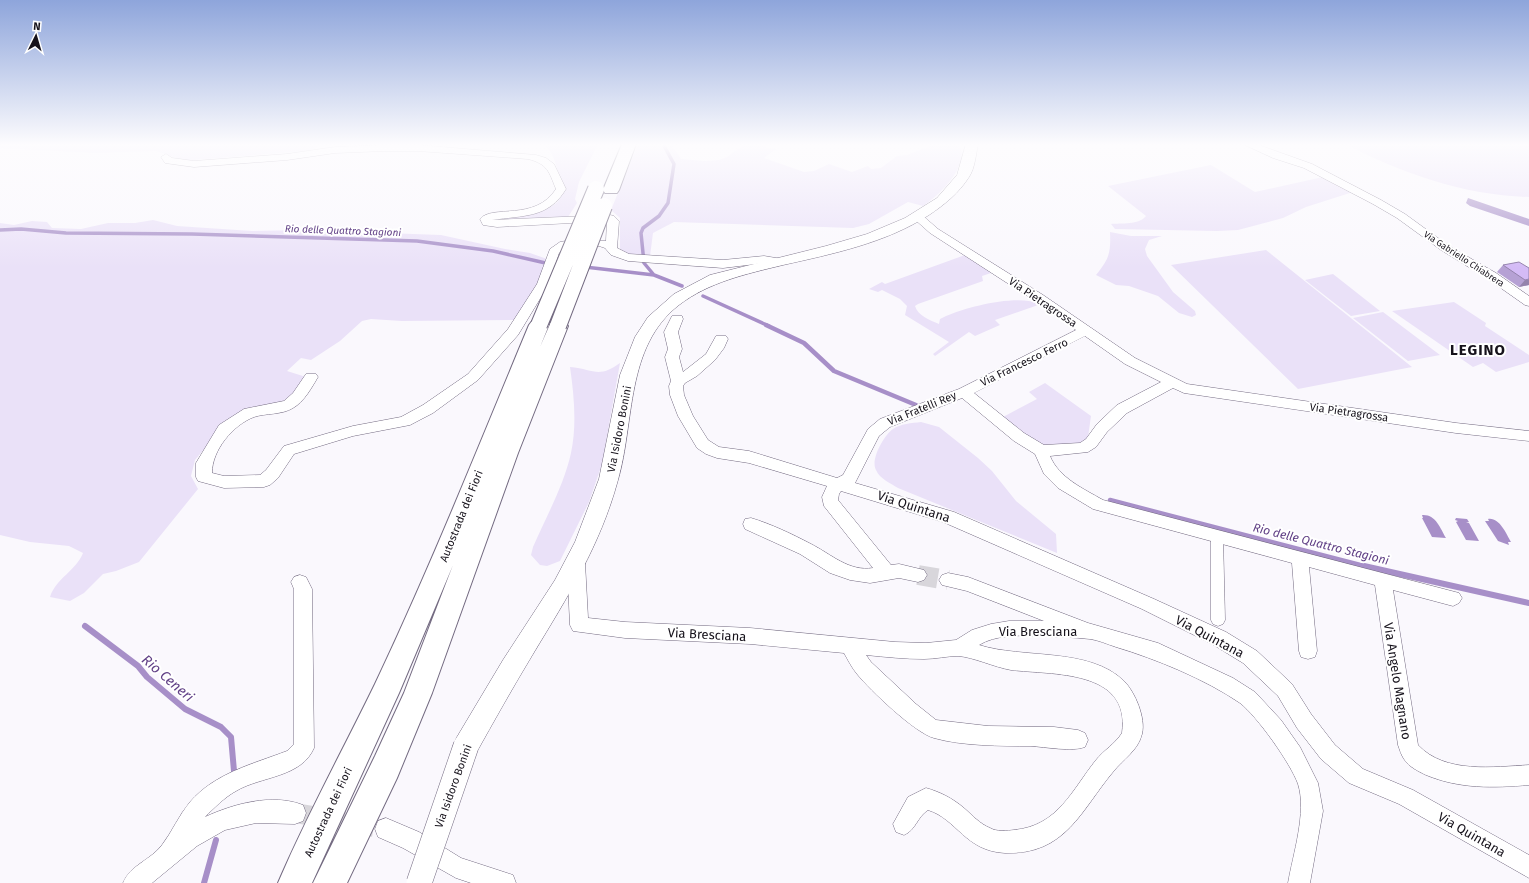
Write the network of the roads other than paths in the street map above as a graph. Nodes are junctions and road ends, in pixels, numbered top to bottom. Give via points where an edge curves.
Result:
1 (558, 185) edge
2 (604, 185) edge
3 (605, 185) edge
4 (957, 185) edge
5 (1345, 185) edge
6 (603, 189) junction
7 (918, 217) junction
8 (610, 246) junction
9 (778, 262) junction
10 (1529, 302) edge
11 (677, 319) dead end
12 (549, 326) junction
13 (1085, 331) junction
14 (721, 339) dead end
15 (311, 377) dead end
16 (678, 381) junction
17 (1171, 383) junction
18 (964, 392) junction
19 (1529, 436) edge
20 (1041, 451) junction
21 (840, 483) junction
22 (751, 524) dead end
23 (1217, 537) junction
24 (1300, 558) junction
25 (576, 563) junction
26 (887, 573) junction
27 (918, 575) tunnel mouth
28 (948, 580) tunnel mouth
29 (1383, 580) junction
30 (300, 582) dead end
31 (1453, 598) dead end
32 (1218, 620) dead end
33 (1091, 631) junction
34 (849, 645) junction
35 (959, 648) junction
36 (1308, 651) dead end
37 (1078, 740) dead end
38 (1529, 775) edge
39 (340, 785) junction
40 (295, 813) tunnel mouth
41 (904, 824) dead end
42 (386, 828) tunnel mouth
43 (170, 852) junction
44 (1529, 867) edge
45 (134, 883) edge
46 (280, 883) edge
47 (295, 883) edge
48 (330, 883) edge
49 (419, 883) edge
50 (505, 883) edge
51 (1299, 883) edge

1 - 8 street via 560,190 557,198 550,205 534,211 490,217 486,220 497,224 610,218 613,221
2 - 6 highway, Autostrada dei Fiori
3 - 6 highway, Autostrada dei Fiori
4 - 7 street, Via Isidoro Bonini via 944,199
5 - 10 street, Via Gabriello Chiabrera via 1401,216 1445,248
6 - 12 highway, Autostrada dei Fiori, bridge
7 - 9 street, Via Isidoro Bonini via 854,244
7 - 13 street, Via Pietragrossa via 934,231
8 - 9 street via 615,253 628,257 726,264 756,258
8 - 15 street via 578,242 564,244 554,251 542,284 513,332 473,377 428,409 405,421 380,424 295,447 286,452 272,474 264,481 224,482 204,477 204,462 224,429 249,413 288,405 298,396
9 - 25 street, Via Isidoro Bonini via 722,276 694,288 653,321 633,357 609,480
11 - 16 street via 671,332 674,349 672,357
12 - 39 highway, Autostrada dei Fiori via 385,693
12 - 48 highway, Autostrada dei Fiori via 507,453 418,693 386,767
13 - 17 street, Via Pietragrossa via 1141,368
13 - 18 street, Via Francesco Ferro
14 - 16 street via 710,358
16 - 21 street via 677,396 695,434 706,448 724,454 749,457
17 - 19 street, Via Pietragrossa via 1207,392
17 - 20 street via 1122,409 1091,443 1083,448
18 - 20 street, Via Fratelli Rey via 1019,437
18 - 21 street, Via Fratelli Rey via 885,423 873,433 849,479
20 - 23 street via 1043,460 1053,476 1099,505
21 - 26 street, Via Fratelli Rey via 829,496 830,502
21 - 44 street, Via Quintana via 948,517 1219,638 1250,657 1281,685 1328,752 1356,776 1406,797
22 - 26 street via 793,542 836,568 870,576
23 - 24 street
23 - 32 street
24 - 29 street
24 - 36 street
25 - 34 street, Via Bresciana via 579,625
25 - 49 street, Via Isidoro Bonini, bridge via 466,746
26 - 27 street via 898,571
28 - 33 street via 968,584
29 - 31 street
29 - 38 street, Via Angelo Magnano via 1408,745 1412,754 1426,765 1468,776
30 - 43 street via 303,590 304,748 294,759 229,783 198,809
33 - 35 street, Via Bresciana via 1009,628 978,636
33 - 51 street, Via Bresciana via 1151,649 1226,684 1248,698 1274,727 1293,754 1308,783 1312,811
34 - 35 street, Via Bresciana via 926,651
34 - 37 street via 864,668 909,711 934,729 988,736
35 - 41 street via 997,659 1080,669 1105,677 1117,687 1125,700 1129,709 1132,733 1127,744 1105,765 1062,824 1035,837 1008,842 986,840 974,833 958,816 940,803 926,799 916,805
39 - 46 highway
39 - 47 highway, Autostrada dei Fiori
40 - 43 street via 256,812 226,818 200,830
42 - 50 street via 456,867
43 - 45 street

